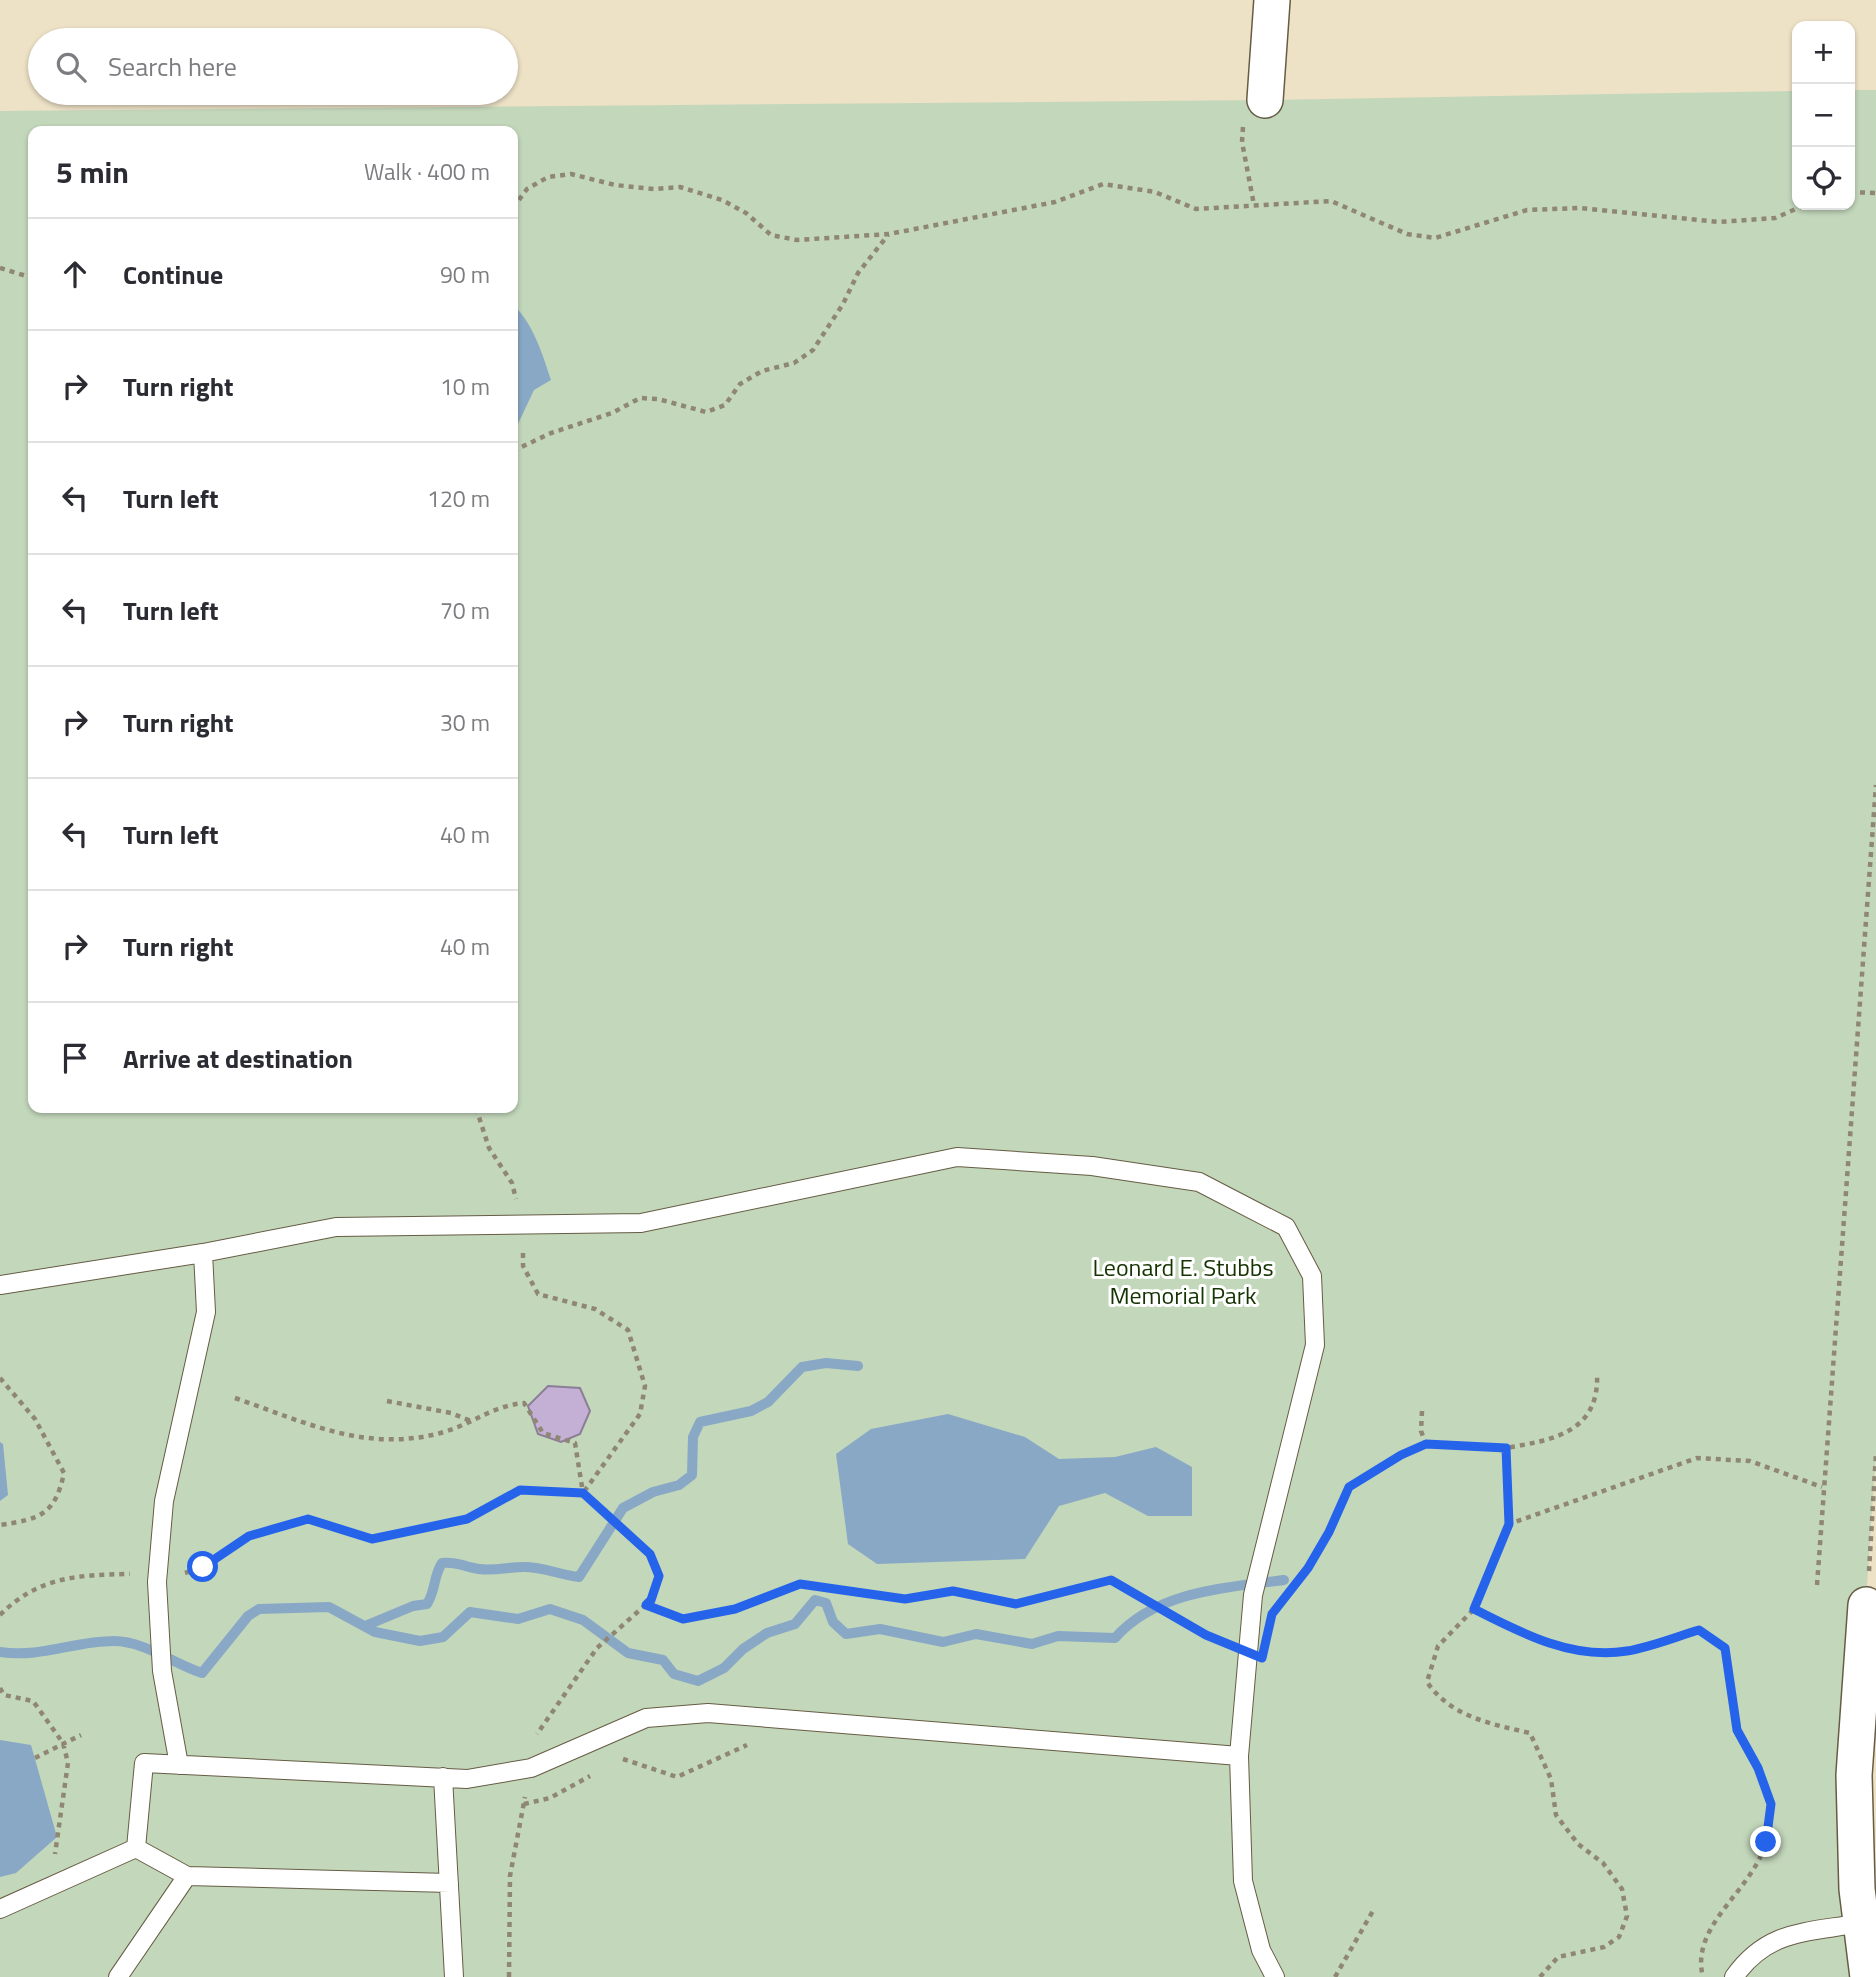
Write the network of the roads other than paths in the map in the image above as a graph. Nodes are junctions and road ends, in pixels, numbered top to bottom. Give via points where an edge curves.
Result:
1 (1272, 0) edge
2 (1265, 100) road end
3 (203, 1253) junction
4 (0, 1285) edge
5 (1866, 1605) road end
6 (1239, 1756) junction
7 (179, 1765) junction
8 (1865, 1776) edge
9 (443, 1777) junction
10 (136, 1848) junction
11 (187, 1876) junction
12 (449, 1883) junction
13 (0, 1909) edge
14 (1860, 1923) junction
15 (118, 1977) edge
16 (454, 1977) edge
17 (1275, 1977) edge
18 (1734, 1977) edge
19 (1868, 1977) edge

1 - 2 street
3 - 4 lane
3 - 6 lane via 336,1227 641,1223 957,1157 1092,1166 1199,1182 1286,1227 1312,1276 1315,1345 1253,1595
3 - 7 lane via 206,1312 164,1501 157,1582 162,1671
5 - 8 street
6 - 9 lane via 708,1713 646,1718 531,1768 467,1779
6 - 17 lane via 1243,1881 1261,1950
7 - 9 lane
7 - 10 lane via 144,1763
8 - 14 street via 1857,1889
9 - 12 lane
10 - 11 lane
10 - 13 lane
11 - 12 lane
11 - 15 lane
12 - 16 lane
14 - 18 lane via 1774,1939 1748,1957
14 - 19 street

